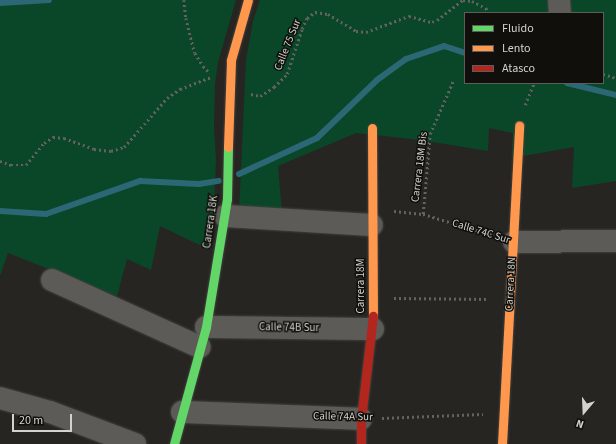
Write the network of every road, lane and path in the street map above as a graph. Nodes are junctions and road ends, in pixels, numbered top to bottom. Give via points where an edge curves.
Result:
1 (184, 0) edge
2 (248, 0) edge
3 (559, 0) edge
4 (488, 12) edge
5 (560, 12) edge
6 (604, 74) edge
7 (616, 78) edge
8 (454, 79) dead end
9 (229, 91) junction
10 (519, 125) dead end
11 (372, 128) dead end
12 (0, 161) edge
13 (423, 214) junction
14 (225, 216) junction
15 (372, 217) junction
16 (616, 241) edge
17 (514, 242) junction
18 (52, 280) dead end
19 (374, 297) junction
20 (510, 300) junction
21 (206, 327) junction
22 (373, 329) junction
23 (200, 347) junction
24 (0, 398) edge
25 (182, 412) junction
26 (504, 413) junction
27 (362, 419) junction
28 (135, 444) edge
29 (174, 444) edge
30 (361, 444) edge
31 (502, 444) edge

1 - 12 path via 195,52 202,66 214,77 180,89 167,98 124,147 110,151 94,149 64,138 53,137 44,143 26,165 11,166
2 - 9 street, Carrera 18K via 231,60
3 - 5 street
4 - 9 path, Calle 75 Sur via 472,1 463,0 432,22 409,16 366,32 356,31 328,14 315,12 307,18 302,29 287,74 274,87 260,96
6 - 7 path
8 - 13 path, Carrera 18M Bis via 430,134
9 - 14 street, Carrera 18K
10 - 17 street, Carrera 18N
11 - 15 street, Carrera 18M
13 - 15 path, Calle 74C Sur
13 - 17 path, Calle 74C Sur
14 - 15 street
14 - 21 street, Carrera 18K
15 - 19 street, Carrera 18M
16 - 17 street, Calle 74C Sur
17 - 20 street, Carrera 18N
18 - 23 street
19 - 20 path
19 - 22 street, Carrera 18M
20 - 26 street, Carrera 18N
21 - 22 street, Calle 74B Sur
21 - 23 street, Carrera 18K
22 - 27 street, Carrera 18M
23 - 25 street, Carrera 18K
24 - 28 street via 50,412
25 - 27 street, Calle 74A Sur
25 - 29 street, Carrera 18K
26 - 27 path, Calle 74A Sur
26 - 31 street, Carrera 18N
27 - 30 street, Carrera 18M

